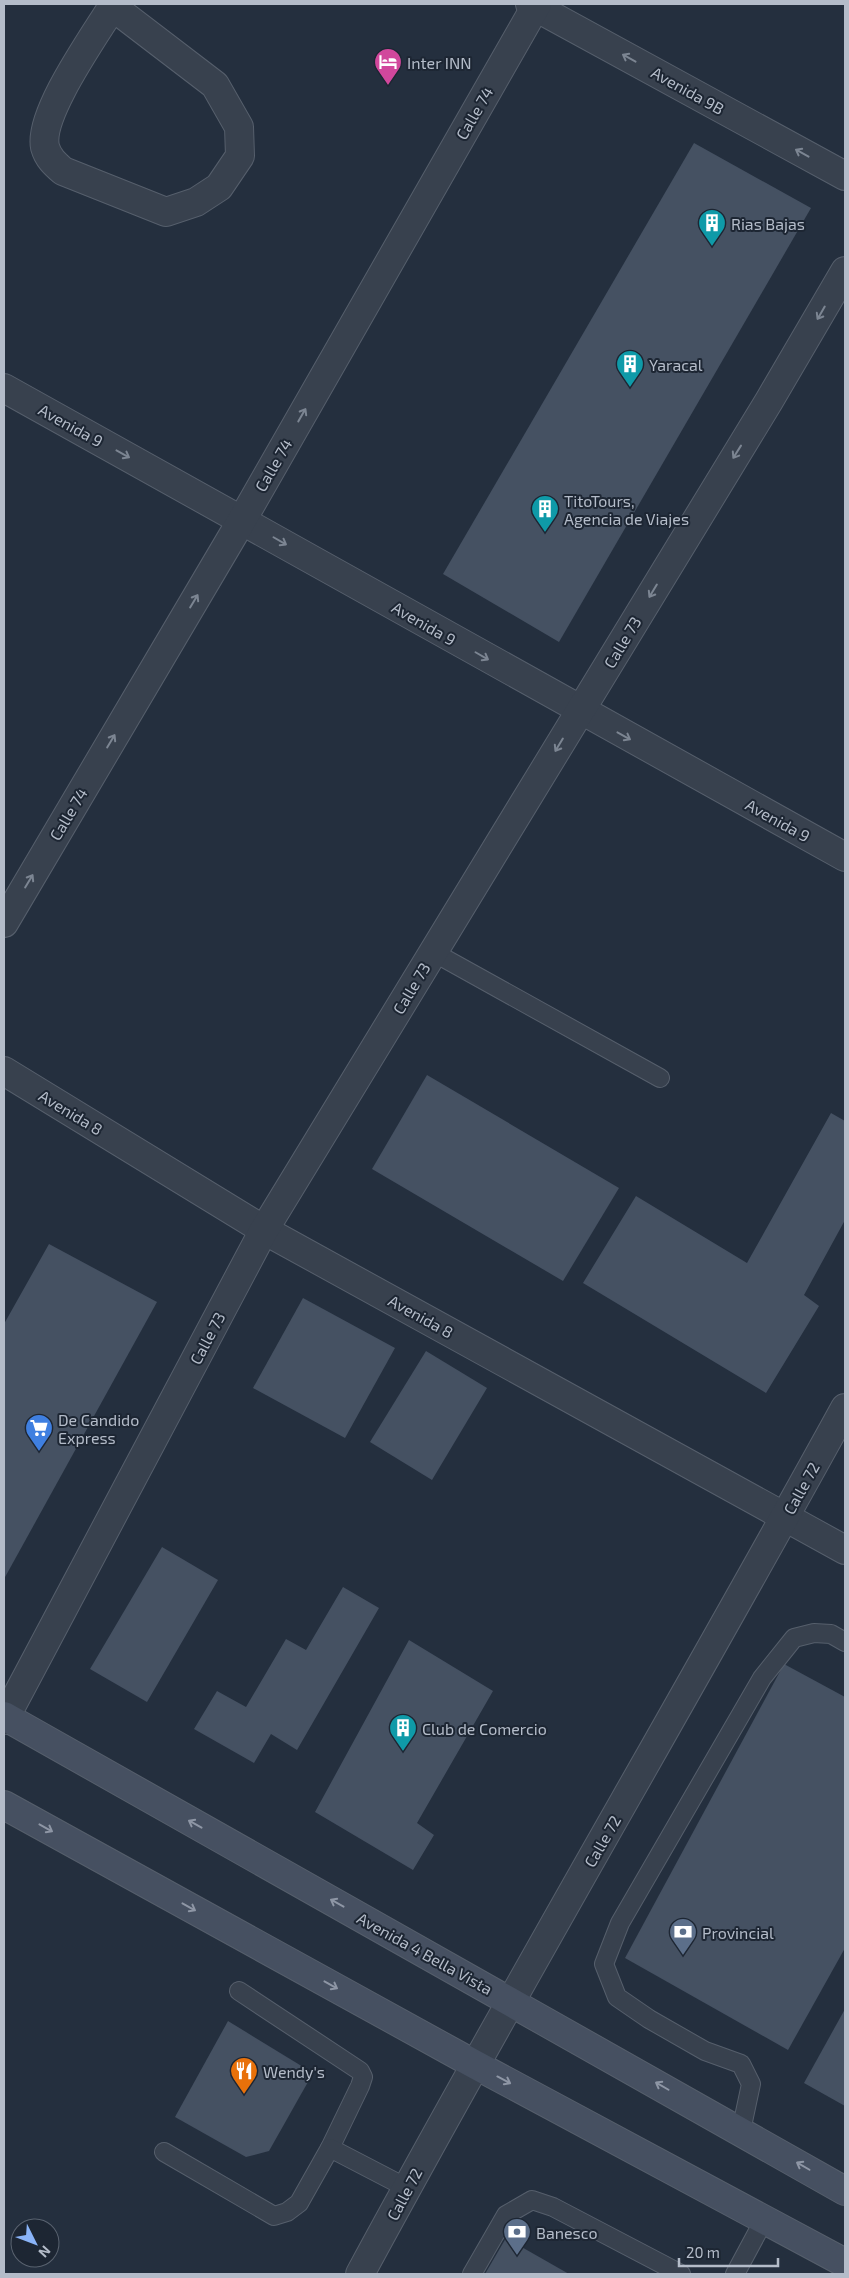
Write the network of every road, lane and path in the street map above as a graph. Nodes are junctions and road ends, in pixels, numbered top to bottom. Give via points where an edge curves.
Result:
1 (113, 5) edge
2 (534, 5) edge
3 (845, 176) edge
4 (845, 271) edge
5 (4, 388) edge
6 (242, 520) junction
7 (580, 712) junction
8 (845, 857) edge
9 (4, 923) edge
10 (433, 952) junction
11 (4, 1071) edge
12 (660, 1078) dead end
13 (264, 1230) junction
14 (845, 1408) edge
15 (786, 1517) junction
16 (845, 1550) edge
17 (845, 1642) edge
18 (4, 1718) edge
19 (4, 1805) edge
20 (239, 1991) dead end
21 (511, 2001) junction
22 (474, 2064) junction
23 (741, 2131) junction
24 (330, 2148) junction
25 (164, 2152) dead end
26 (407, 2188) junction
27 (845, 2190) edge
28 (764, 2220) junction
29 (845, 2263) edge
30 (360, 2274) edge
31 (472, 2274) edge
32 (681, 2274) edge
33 (735, 2274) edge

1 - 1 street via 53,106 45,145 50,159 62,171 166,212 196,202 219,187 240,156 239,127 215,85
3 -> 2 street, Avenida 9B
6 -> 2 street, Calle 74
4 -> 7 street, Calle 73
5 -> 6 street, Avenida 9
6 -> 7 street, Avenida 9
9 -> 6 street, Calle 74
7 -> 8 street, Avenida 9
7 -> 10 street, Calle 73
10 - 12 lane
10 - 13 street, Calle 73
11 - 13 street, Avenida 8
13 - 15 street, Avenida 8
13 - 18 street, Calle 73
14 - 15 street, Calle 72
15 - 16 street, Avenida 8
15 - 21 street, Calle 72
17 - 23 lane via 832,1634 814,1633 794,1638 762,1678 620,1923 604,1964 617,1997 705,2050 741,2064 751,2084
21 -> 18 street, Avenida 4 Bella Vista
19 -> 22 street
20 - 24 lane via 360,2071 363,2077 360,2086
21 - 22 street, Calle 72
23 -> 21 street, Avenida 4 Bella Vista
22 - 26 street, Calle 72
22 -> 28 street
27 -> 23 street, Avenida 4 Bella Vista
24 - 25 lane via 299,2203 274,2216
24 - 26 lane
26 - 30 street, Calle 72
28 - 29 street
28 - 33 lane
31 - 32 lane via 506,2215 532,2200 553,2207

